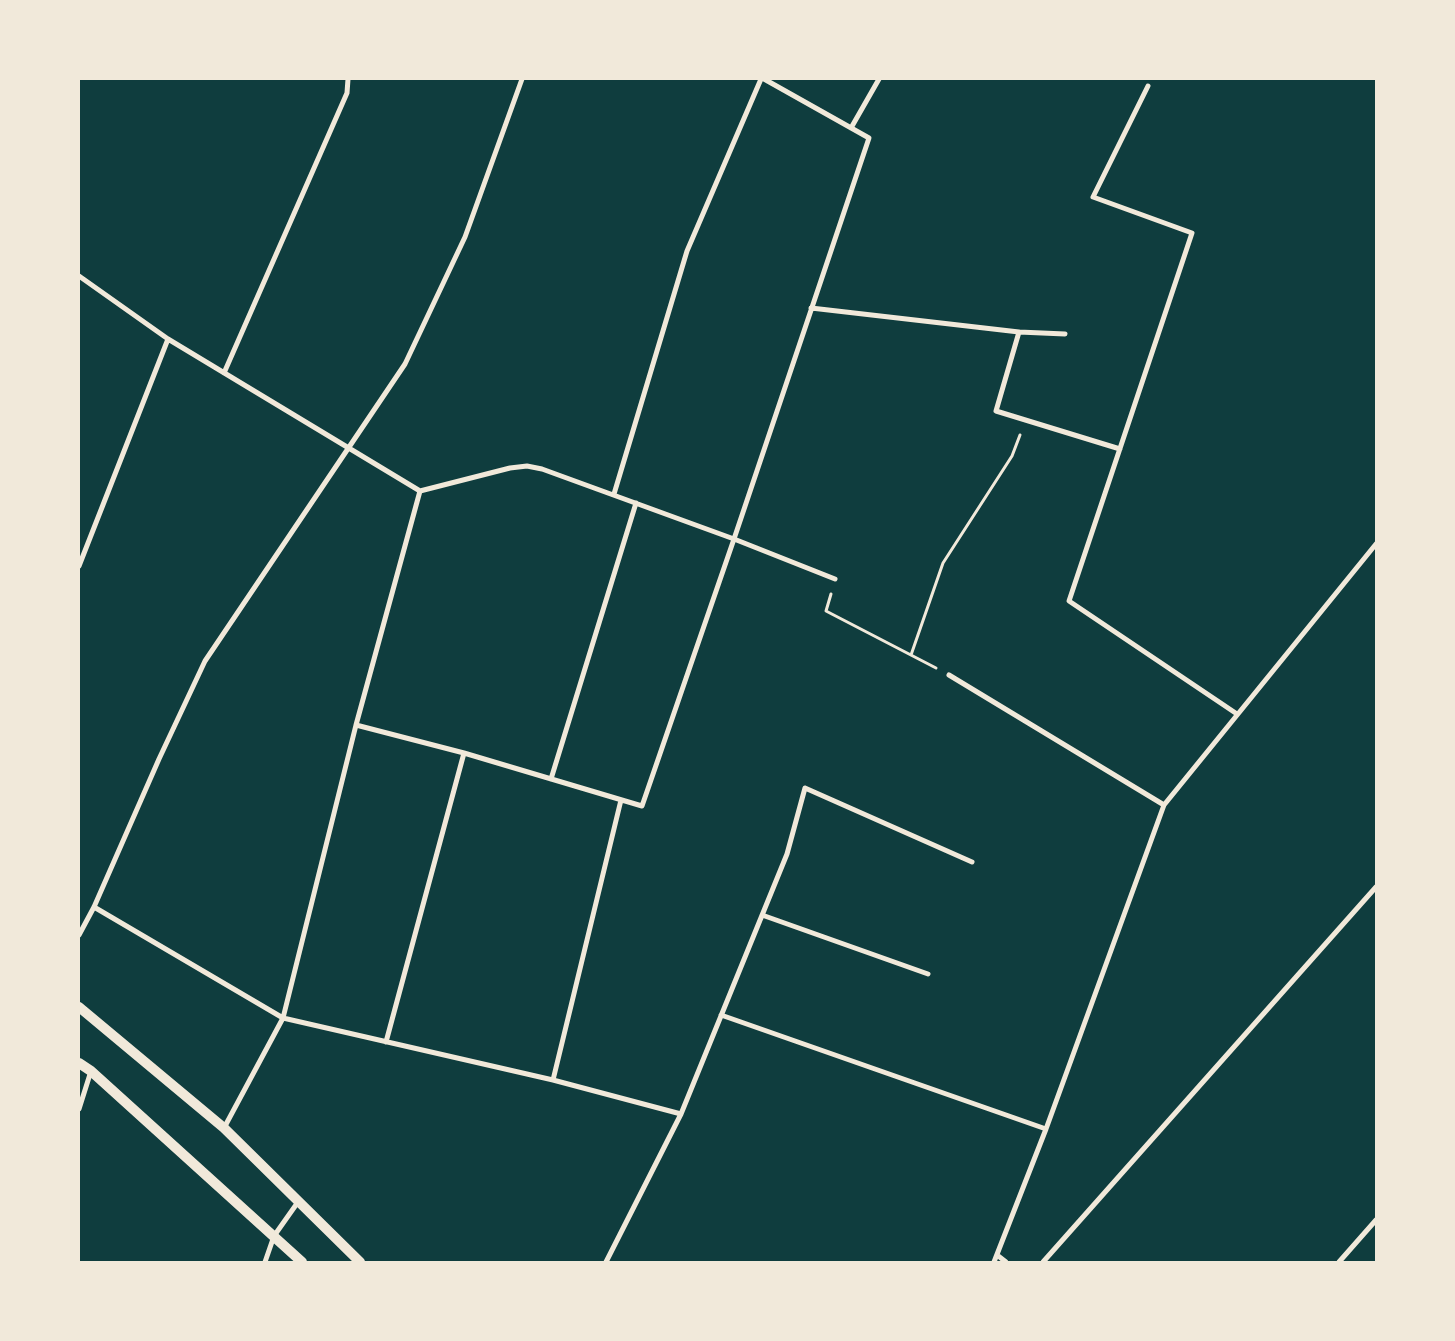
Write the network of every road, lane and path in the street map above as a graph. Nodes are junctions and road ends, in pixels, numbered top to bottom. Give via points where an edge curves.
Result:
1 (348, 79) edge
2 (522, 79) edge
3 (762, 79) edge
4 (878, 79) edge
5 (1148, 86) dead end
6 (851, 128) junction
7 (79, 276) edge
8 (811, 308) junction
9 (1019, 332) junction
10 (1064, 334) dead end
11 (168, 339) junction
12 (224, 373) junction
13 (1027, 420) junction
14 (347, 448) junction
15 (1120, 449) junction
16 (420, 491) junction
17 (614, 494) junction
18 (636, 503) junction
19 (734, 539) junction
20 (1376, 544) edge
21 (79, 566) edge
22 (835, 579) joint
23 (911, 655) junction
24 (949, 675) joint
25 (1237, 714) junction
26 (356, 725) junction
27 (464, 753) junction
28 (551, 780) junction
29 (621, 800) junction
30 (1164, 805) junction
31 (972, 862) dead end
32 (1376, 887) edge
33 (94, 907) junction
34 (762, 915) junction
35 (79, 935) edge
36 (928, 974) dead end
37 (79, 1007) edge
38 (722, 1014) junction
39 (283, 1018) junction
40 (386, 1042) junction
41 (79, 1062) edge
42 (92, 1071) junction
43 (554, 1080) junction
44 (79, 1109) edge
45 (681, 1114) junction
46 (224, 1128) junction
47 (1046, 1129) junction
48 (298, 1202) junction
49 (1376, 1220) edge
50 (274, 1236) junction
51 (997, 1255) junction
52 (264, 1262) edge
53 (302, 1262) edge
54 (360, 1262) edge
55 (606, 1262) edge
56 (994, 1262) edge
57 (1006, 1262) edge
58 (1043, 1262) edge
59 (1339, 1262) edge

1 - 12 street via 347,94
2 - 14 street via 465,237 405,364
3 - 6 street
3 - 17 street via 687,251
4 - 6 street
5 - 15 street via 1093,197 1192,233
6 - 8 street via 868,138
7 - 11 street
8 - 9 street
8 - 19 street
9 - 10 street
9 - 13 street via 996,411
11 - 12 street
11 - 21 street
12 - 14 street
13 - 15 street
13 - 23 path via 1012,456 943,563
14 - 16 street
14 - 33 street via 205,660
15 - 25 street via 1069,601
16 - 17 street via 527,466
16 - 26 street
17 - 18 street
18 - 19 street
18 - 28 street
19 - 22 street
19 - 29 street via 642,806
20 - 25 street
22 - 23 path via 826,611
23 - 24 path
24 - 30 street
25 - 30 street
26 - 27 street
26 - 39 street
27 - 28 street
27 - 40 street
28 - 29 street
29 - 43 street
30 - 47 street
31 - 34 street via 806,788 787,854
32 - 58 street
33 - 35 street
33 - 39 street
34 - 36 street
34 - 38 street
37 - 46 main road
38 - 45 street
38 - 47 street
39 - 40 street
39 - 46 street
40 - 43 street
41 - 42 main road
42 - 44 street
42 - 50 main road
43 - 45 street
45 - 55 street
46 - 48 main road
47 - 51 street
48 - 50 street
48 - 54 main road
49 - 59 street
50 - 52 street
50 - 53 main road
51 - 56 street
51 - 57 street

